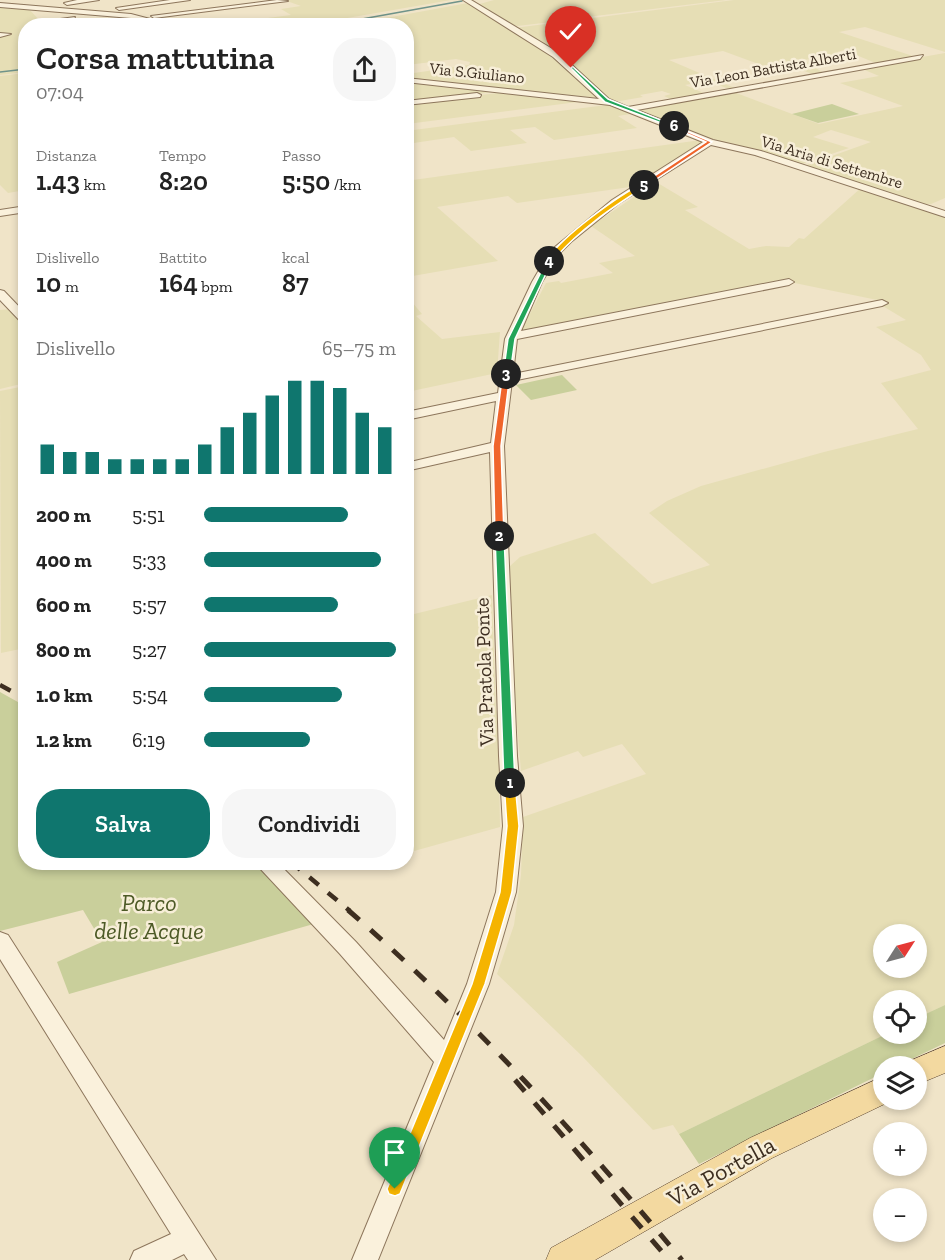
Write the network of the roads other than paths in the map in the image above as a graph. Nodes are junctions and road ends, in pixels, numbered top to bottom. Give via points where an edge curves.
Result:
1 (96, 0) edge
2 (187, 0) edge
3 (466, 0) edge
4 (285, 1) edge
5 (0, 5) edge
6 (29, 8) junction
7 (84, 12) junction
8 (108, 14) junction
9 (74, 18) edge
10 (143, 18) joint
11 (920, 57) dead end
12 (414, 81) edge
13 (506, 91) junction
14 (414, 103) edge
15 (615, 104) junction
16 (630, 109) junction
17 (708, 143) junction
18 (945, 199) edge
19 (925, 207) junction
20 (18, 210) edge
21 (1, 213) edge
22 (945, 214) edge
23 (789, 282) dead end
24 (0, 293) edge
25 (882, 303) dead end
26 (18, 312) edge
27 (513, 336) junction
28 (504, 387) junction
29 (414, 414) edge
30 (497, 446) junction
31 (414, 464) edge
32 (272, 870) edge
33 (0, 941) edge
34 (945, 1059) edge
35 (448, 1061) junction
36 (927, 1067) edge
37 (873, 1094) edge
38 (196, 1249) edge
39 (142, 1260) edge
40 (365, 1260) edge
41 (563, 1260) edge

1 - 6 street
2 - 7 street
3 - 15 street, Via Aria di Settembre via 556,55
4 - 10 street
5 - 6 street
6 - 7 street
7 - 8 street
8 - 9 street
8 - 10 street
11 - 16 street, Via Leon Battista Alberti
12 - 13 street, Via S.Giuliano
13 - 14 street
13 - 15 street, Via S.Giuliano
15 - 16 street, Via Aria di Settembre
16 - 17 street, Via Aria di Settembre
17 - 19 street, Via Aria di Settembre via 758,153
17 - 27 street, Via Pratola Ponte via 615,202 567,240 554,253 537,282
18 - 19 street
19 - 22 street, Via Aria di Settembre
20 - 21 street
23 - 27 street
24 - 26 street
25 - 28 street
27 - 28 street, Via Pratola Ponte
28 - 29 street
28 - 30 street, Via Pratola Ponte
30 - 31 street
30 - 35 street, Via Pratola Ponte via 513,826 506,892 478,984
32 - 35 street via 348,948
33 - 38 street
34 - 36 main road
35 - 40 street, Via Pratola Ponte
37 - 41 main road, Via Portella via 761,1148
38 - 39 street

